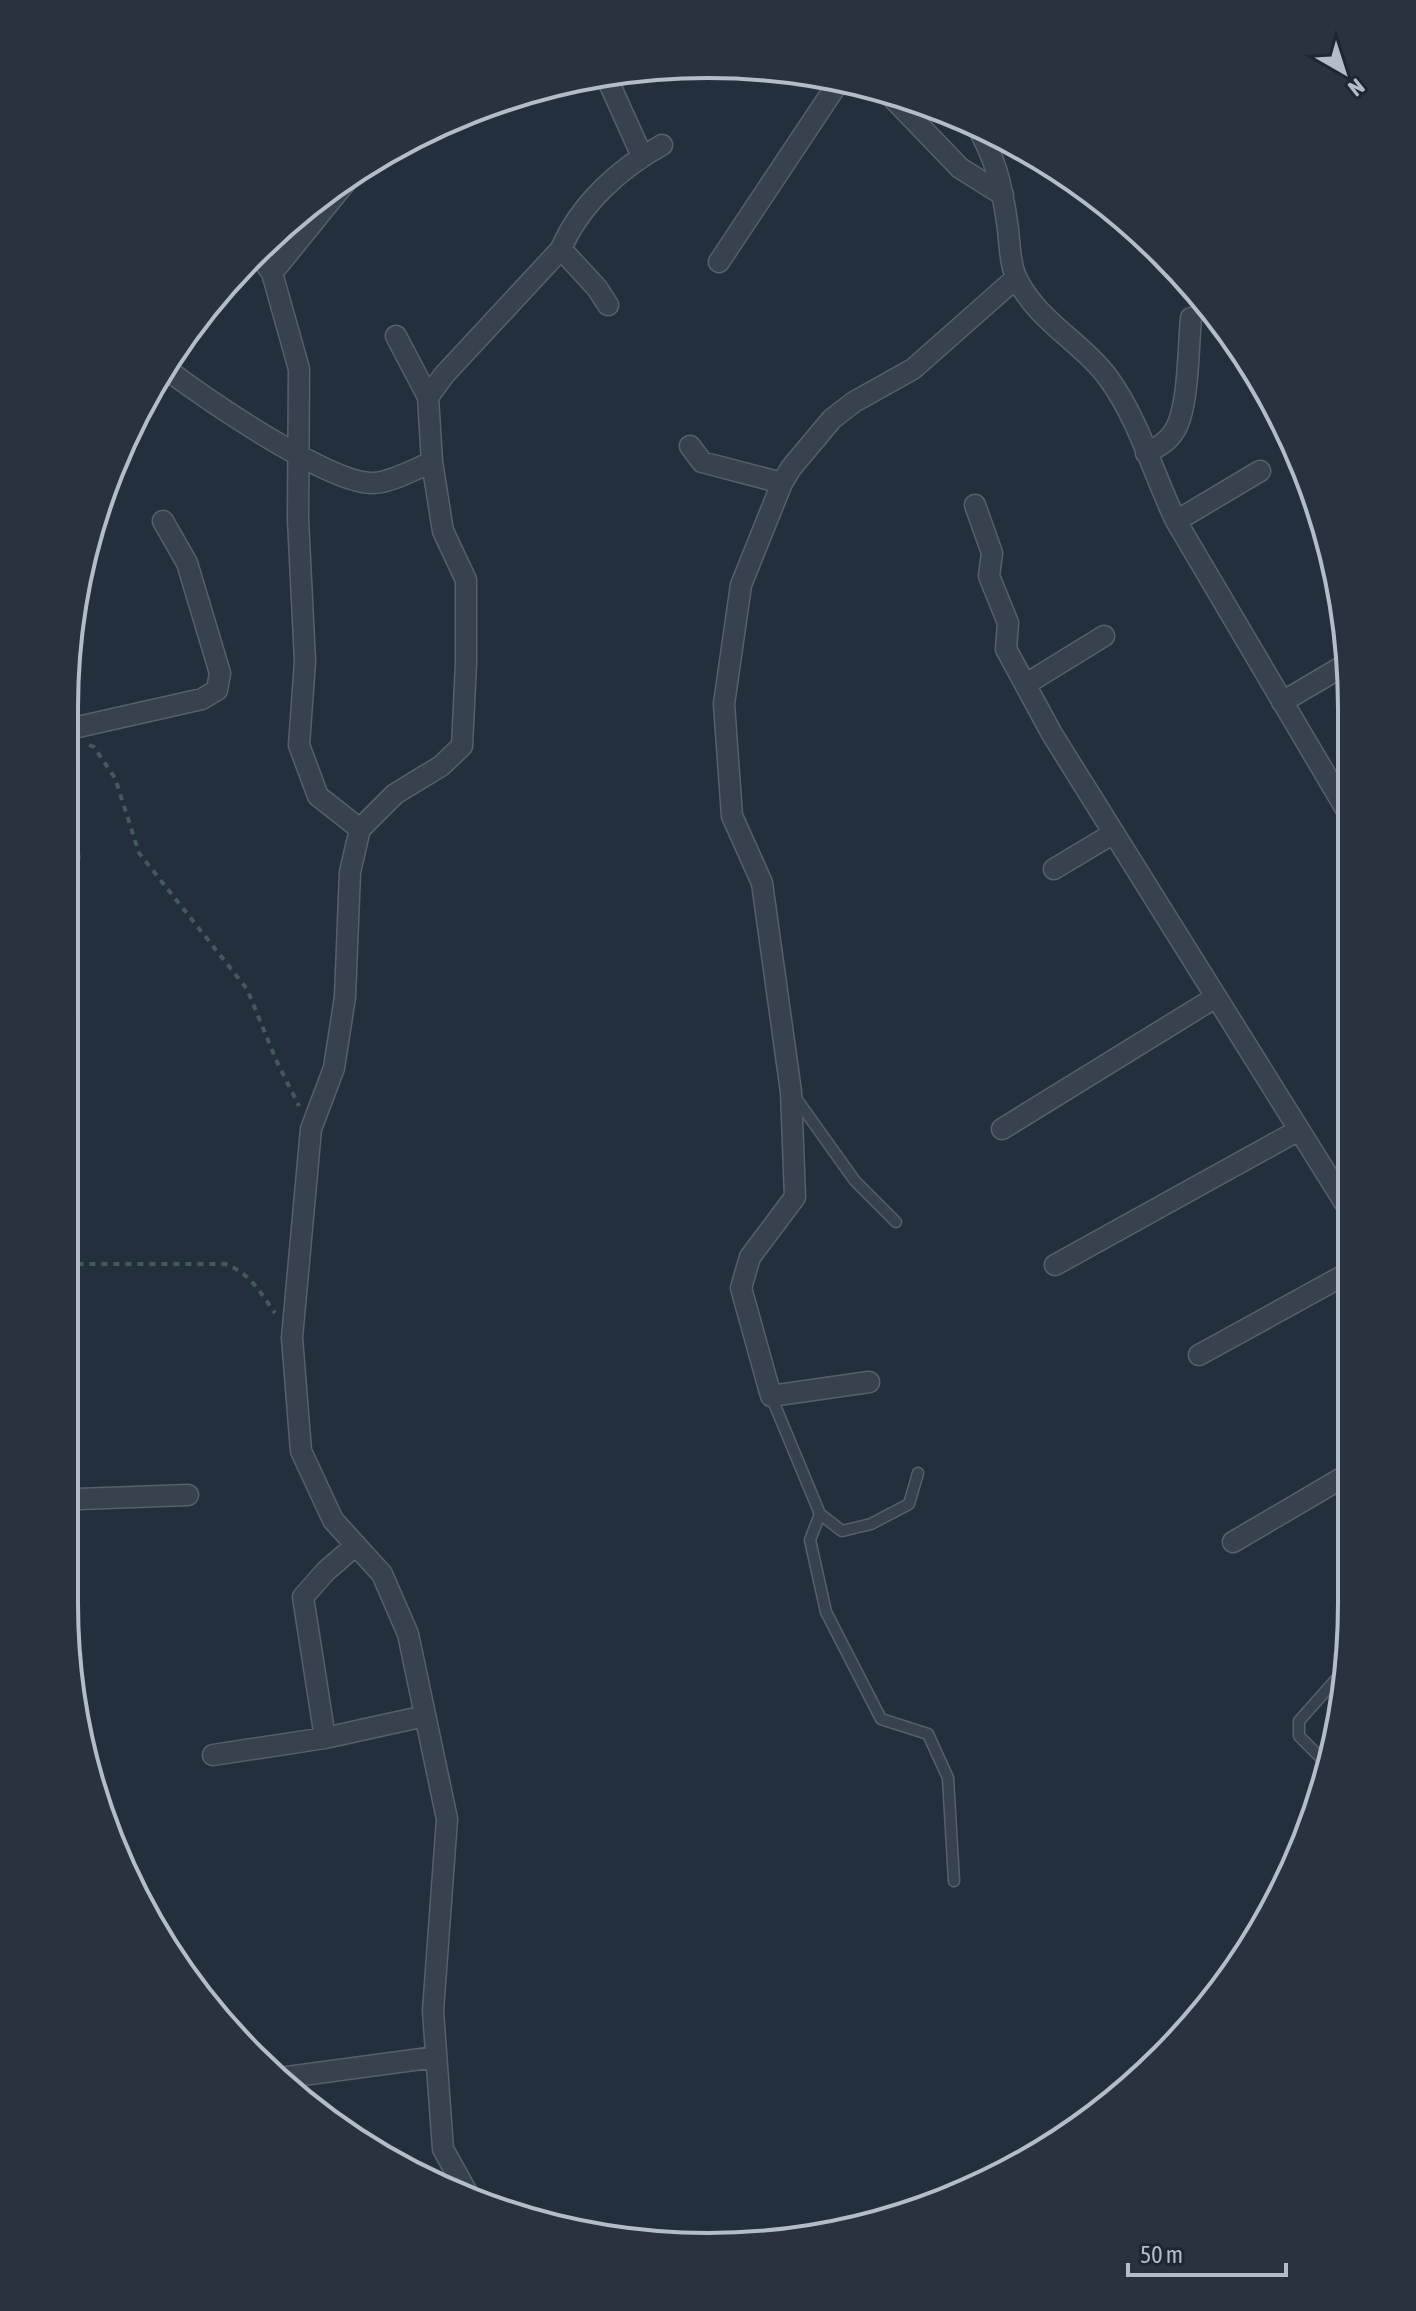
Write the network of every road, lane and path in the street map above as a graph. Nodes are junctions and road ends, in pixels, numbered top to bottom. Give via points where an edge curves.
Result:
1 (610, 86) edge
2 (833, 90) edge
3 (903, 109) edge
4 (986, 143) edge
5 (662, 145) dead end
6 (642, 156) junction
7 (1003, 195) junction
8 (326, 207) edge
9 (561, 249) junction
10 (264, 262) edge
11 (719, 262) dead end
12 (272, 273) junction
13 (1016, 278) junction
14 (608, 305) dead end
15 (1191, 318) dead end
16 (396, 336) dead end
17 (173, 375) edge
18 (428, 397) junction
19 (690, 446) dead end
20 (1146, 453) junction
21 (298, 455) junction
22 (432, 462) junction
23 (1260, 471) dead end
24 (782, 483) junction
25 (975, 505) dead end
26 (163, 521) dead end
27 (1176, 521) junction
28 (1104, 636) dead end
29 (1337, 670) edge
30 (1026, 684) junction
31 (1282, 702) junction
32 (78, 734) edge
33 (78, 737) edge
34 (1338, 796) edge
35 (360, 829) junction
36 (1114, 833) junction
37 (1054, 869) dead end
38 (1216, 997) junction
39 (791, 1092) junction
40 (311, 1129) junction
41 (1002, 1129) dead end
42 (1299, 1130) junction
43 (1338, 1192) edge
44 (896, 1222) dead end
45 (78, 1264) edge
46 (1055, 1265) dead end
47 (1338, 1279) edge
48 (292, 1338) junction
49 (1199, 1355) dead end
50 (869, 1382) dead end
51 (771, 1396) junction
52 (918, 1473) dead end
53 (1338, 1480) edge
54 (188, 1495) dead end
55 (78, 1499) edge
56 (820, 1514) junction
57 (1233, 1542) dead end
58 (356, 1545) junction
59 (1333, 1682) edge
60 (425, 1716) junction
61 (325, 1738) junction
62 (213, 1755) dead end
63 (1319, 1756) edge
64 (954, 1881) dead end
65 (436, 2057) junction
66 (292, 2076) edge
67 (462, 2183) edge

1 - 6 street
2 - 11 street
3 - 7 street via 960,168
4 - 7 street
5 - 6 street
6 - 9 street via 596,195 572,224
7 - 13 street
8 - 12 street
9 - 14 street
9 - 18 street
10 - 12 street
12 - 21 street via 299,369
13 - 20 street via 1030,301 1106,375 1137,426
13 - 24 street via 913,369 832,419
15 - 20 street via 1183,413 1164,444
16 - 18 street
17 - 21 street
18 - 22 street
19 - 24 street via 702,462
20 - 27 street
21 - 22 street via 349,480 376,483
21 - 35 street via 305,661 299,745 318,796
22 - 35 street via 443,531 466,580 462,746 441,766 395,794
23 - 27 street
24 - 39 street via 741,585 724,704 732,816 762,883
25 - 30 street via 992,553 989,576 1008,623 1006,649
26 - 32 street via 187,563 220,673 217,690 202,699
27 - 31 street
28 - 30 street
29 - 31 street
30 - 36 street
31 - 34 street
33 - 40 path via 94,747 115,778 139,853 247,989
35 - 40 street via 350,872 345,997 334,1068
36 - 37 street
36 - 38 street
38 - 41 street
38 - 42 street
39 - 44 lane via 855,1181
39 - 51 street via 795,1197 750,1257 741,1288
40 - 48 street
42 - 43 street
42 - 46 street
45 - 48 path via 238,1268
47 - 49 street
48 - 58 street via 301,1451 333,1520
50 - 51 street
51 - 56 lane
52 - 56 lane via 909,1504 871,1524 842,1531
53 - 57 street
54 - 55 street
56 - 64 lane via 810,1540 826,1612 881,1719 928,1734 948,1778
58 - 60 street via 382,1574 408,1634
58 - 61 street via 303,1597
59 - 63 lane via 1299,1721 1299,1736
60 - 61 street
60 - 65 street via 447,1819 433,2011
61 - 62 street
65 - 66 street
65 - 67 street via 443,2149

